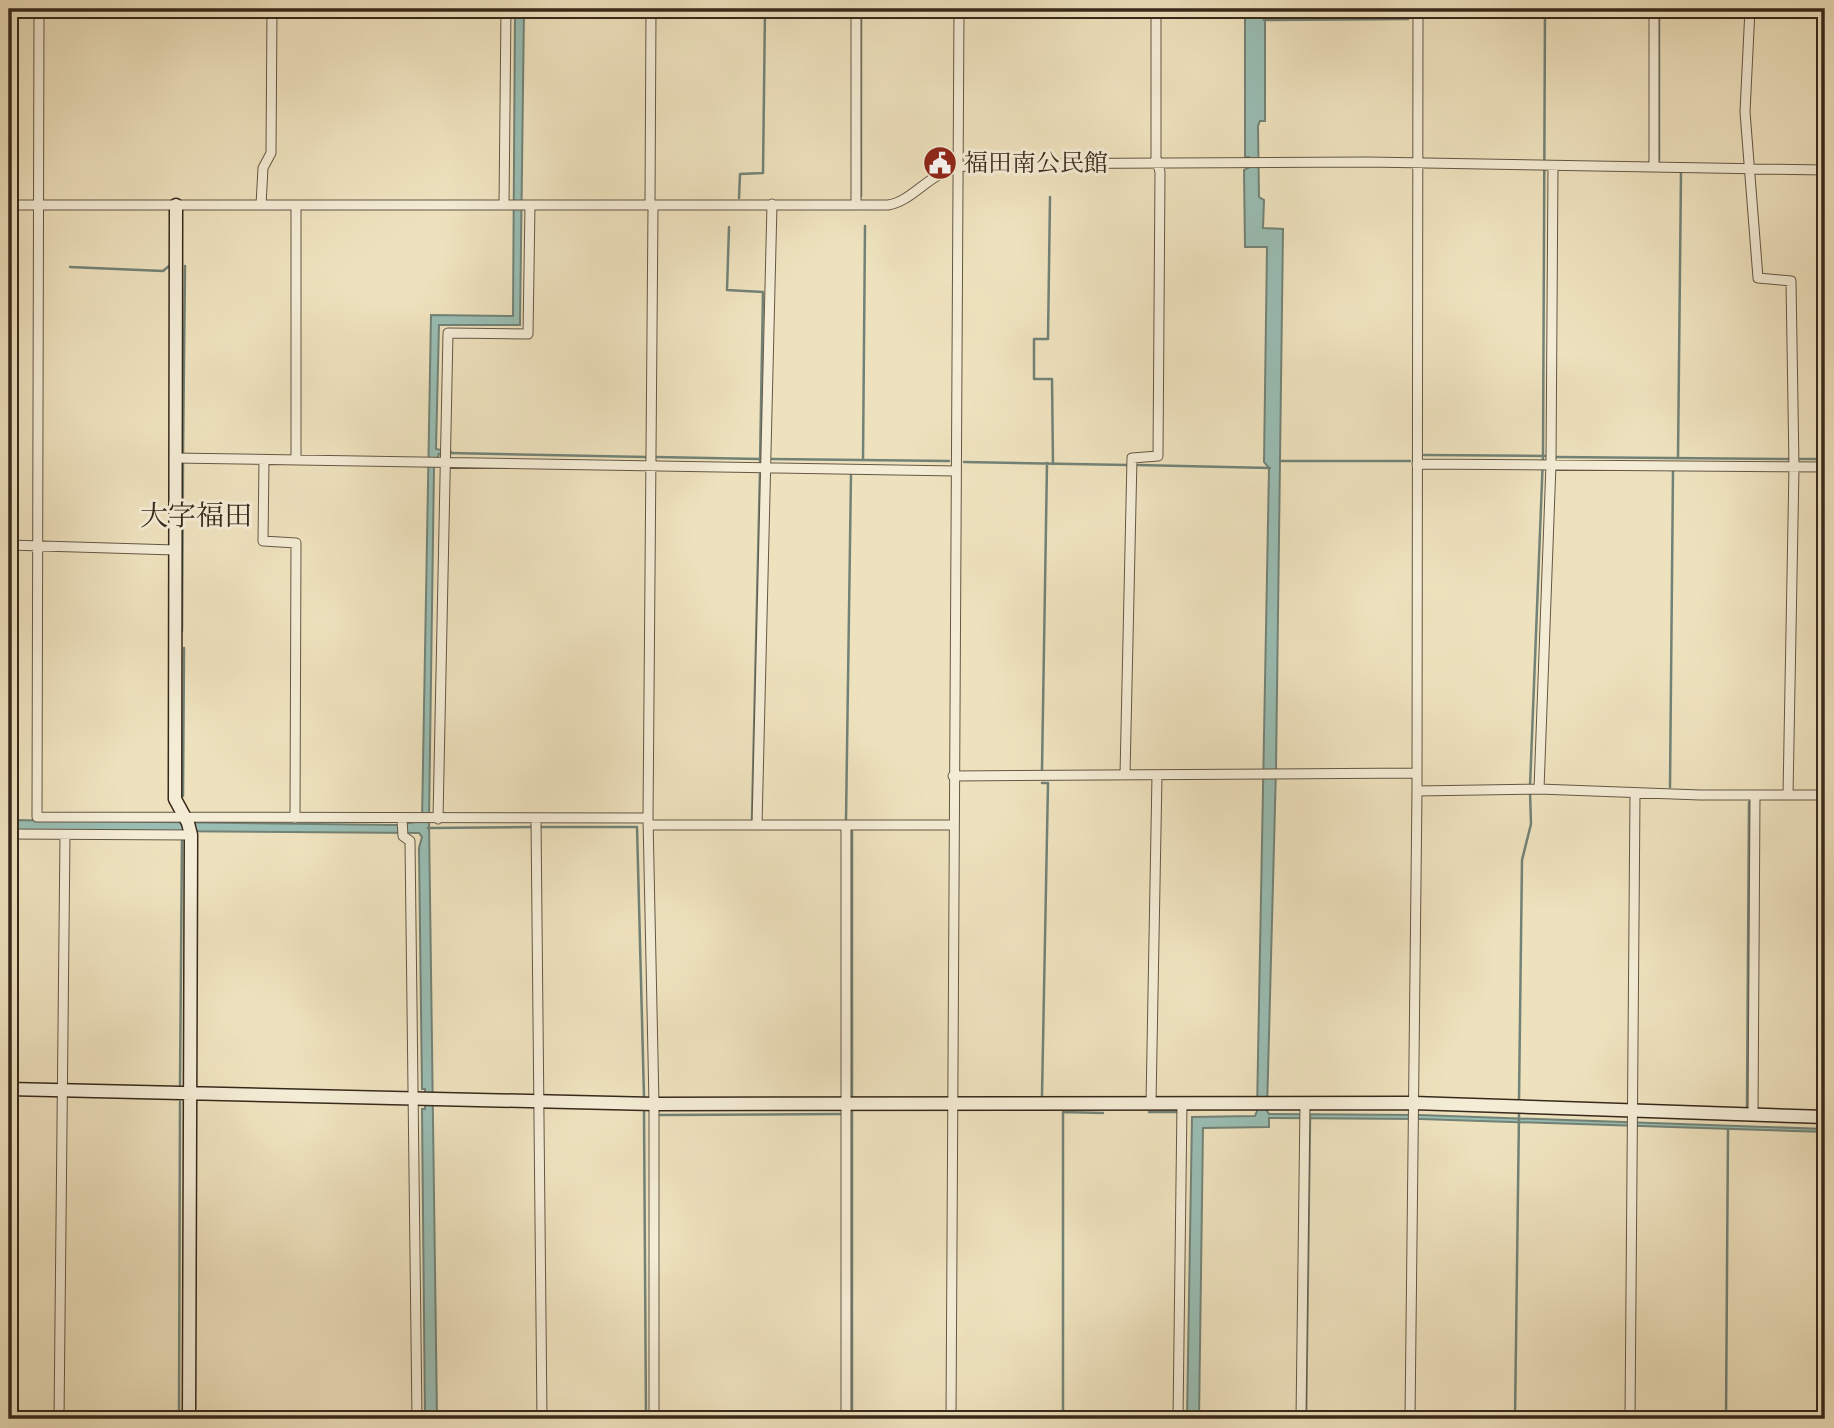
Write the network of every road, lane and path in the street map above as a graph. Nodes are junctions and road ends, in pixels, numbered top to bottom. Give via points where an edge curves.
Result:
1 (39, 9) edge
2 (272, 9) edge
3 (506, 9) edge
4 (651, 9) edge
5 (856, 9) edge
6 (959, 9) edge
7 (1156, 9) edge
8 (1418, 9) edge
9 (1654, 9) edge
10 (1750, 9) edge
11 (1417, 162) junction
12 (1158, 165) junction
13 (959, 166) junction
14 (1547, 166) junction
15 (1654, 166) junction
16 (1748, 169) junction
17 (1825, 170) edge
18 (650, 204) junction
19 (772, 204) junction
20 (9, 205) edge
21 (40, 205) junction
22 (176, 205) junction
23 (261, 205) junction
24 (296, 205) junction
25 (517, 205) junction
26 (856, 205) junction
27 (181, 458) junction
28 (443, 458) junction
29 (264, 460) junction
30 (296, 460) junction
31 (1417, 464) junction
32 (1546, 464) junction
33 (650, 466) junction
34 (766, 467) junction
35 (1794, 467) junction
36 (1825, 467) edge
37 (956, 471) junction
38 (9, 545) edge
39 (39, 545) junction
40 (175, 550) junction
41 (1416, 773) junction
42 (1125, 775) junction
43 (1157, 775) junction
44 (953, 776) junction
45 (1533, 789) junction
46 (1416, 791) junction
47 (1635, 794) junction
48 (1788, 795) junction
49 (1825, 795) edge
50 (1755, 796) junction
51 (295, 818) junction
52 (436, 819) junction
53 (402, 820) junction
54 (648, 822) junction
55 (536, 824) junction
56 (757, 825) junction
57 (846, 825) junction
58 (953, 825) junction
59 (186, 829) junction
60 (9, 834) edge
61 (65, 835) junction
62 (9, 1089) edge
63 (63, 1090) junction
64 (190, 1094) junction
65 (422, 1099) junction
66 (539, 1102) junction
67 (1151, 1103) junction
68 (1182, 1103) junction
69 (654, 1104) junction
70 (846, 1104) junction
71 (952, 1104) junction
72 (1305, 1112) junction
73 (1413, 1112) junction
74 (1753, 1115) junction
75 (1825, 1118) edge
76 (1633, 1120) junction
77 (59, 1419) edge
78 (189, 1419) edge
79 (416, 1419) edge
80 (542, 1419) edge
81 (654, 1419) edge
82 (846, 1419) edge
83 (951, 1419) edge
84 (1178, 1419) edge
85 (1301, 1419) edge
86 (1410, 1419) edge
87 (1630, 1419) edge

1 - 21 street
2 - 23 street via 271,153 263,168
3 - 25 street
4 - 18 street
5 - 26 street
6 - 13 street
7 - 12 street
8 - 11 street
9 - 15 street
10 - 16 street via 1745,112
11 - 12 street
11 - 14 street
11 - 31 street
12 - 13 street
12 - 42 street via 1158,456 1132,458
13 - 26 street via 898,203
13 - 37 street
14 - 15 street
14 - 32 street
15 - 16 street
16 - 17 street
16 - 35 street via 1758,278 1791,281
18 - 19 street
18 - 25 street
18 - 33 street
19 - 26 street
19 - 34 street
20 - 21 street
21 - 22 street
21 - 39 street
22 - 23 street
22 - 27 street
23 - 24 street
24 - 25 street
24 - 30 street
25 - 28 street via 528,334 448,333
27 - 29 street
27 - 40 street
28 - 30 street via 425,463
28 - 33 street
28 - 52 street
29 - 30 street
29 - 51 street via 263,541 296,543
31 - 32 street
31 - 41 street
32 - 35 street
32 - 45 street
33 - 34 street
33 - 54 street
34 - 37 street
34 - 56 street
35 - 36 street
35 - 48 street
37 - 44 street
38 - 39 street
39 - 40 street
39 - 59 street via 37,817
40 - 59 street via 175,799
41 - 43 street
41 - 46 street
42 - 43 street
42 - 44 street
43 - 67 street
44 - 58 street
45 - 46 street
45 - 47 street
46 - 73 street
47 - 50 street
47 - 76 street
48 - 49 street
48 - 50 street
50 - 74 street
51 - 53 street
51 - 59 street
52 - 53 street
52 - 55 street
53 - 65 street via 403,836 410,841
54 - 55 street
54 - 56 street
54 - 69 street
55 - 66 street
56 - 57 street
57 - 58 street
57 - 70 street
58 - 71 street
59 - 61 street
59 - 64 street
60 - 61 street
61 - 63 street
62 - 63 street
63 - 64 street
63 - 77 street
64 - 65 street
64 - 78 street
65 - 66 street
65 - 79 street
66 - 69 street
66 - 80 street
67 - 68 street
67 - 71 street
68 - 72 street via 1262,1103
68 - 84 street
69 - 70 street
69 - 81 street
70 - 71 street
70 - 82 street
71 - 83 street
72 - 73 street
72 - 85 street
73 - 76 street
73 - 86 street
74 - 75 street
74 - 76 street
76 - 87 street

